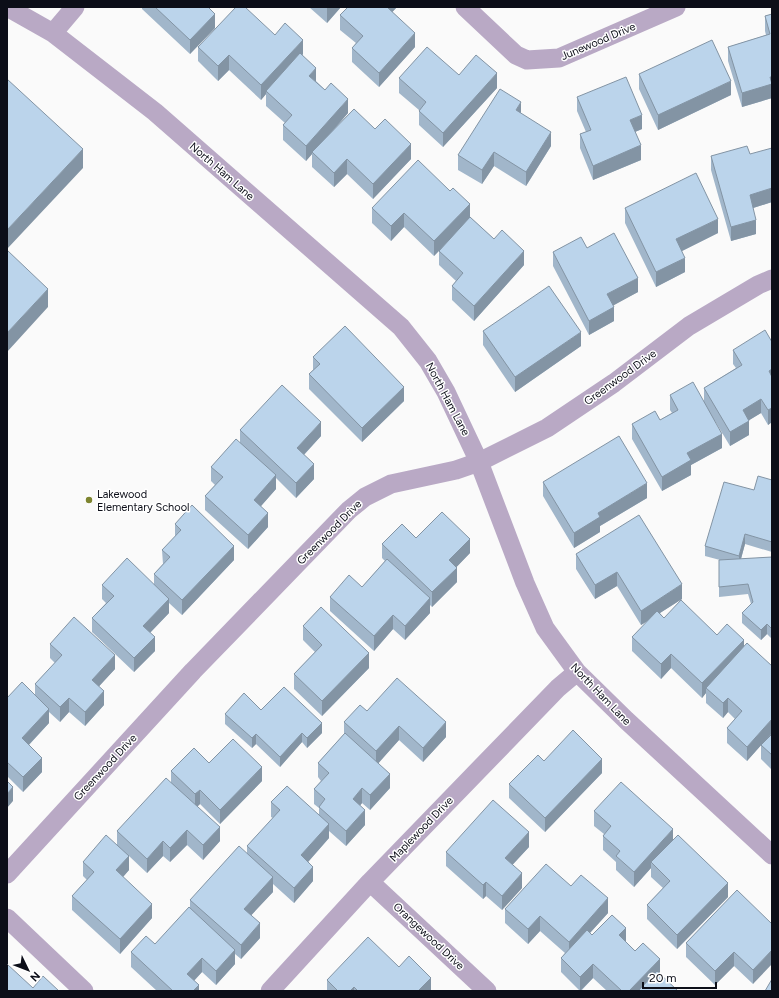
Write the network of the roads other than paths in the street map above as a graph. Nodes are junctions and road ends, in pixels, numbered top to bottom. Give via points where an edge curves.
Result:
1 (7, 7) edge
2 (75, 7) edge
3 (465, 7) edge
4 (676, 7) edge
5 (53, 33) junction
6 (772, 279) edge
7 (479, 462) junction
8 (577, 672) junction
9 (772, 854) edge
10 (7, 874) edge
11 (370, 882) junction
12 (7, 918) edge
13 (84, 991) edge
14 (270, 991) edge
15 (487, 991) edge

1 - 5 street, North Ham Lane
2 - 5 street
3 - 4 street, Junewood Drive via 516,55 527,60 559,58
5 - 7 street, North Ham Lane via 155,112 401,327 428,361 446,392
6 - 7 street, Greenwood Drive via 689,326 614,383 547,428
7 - 8 street, North Ham Lane via 545,628
7 - 10 street, Greenwood Drive via 456,470 391,484 365,497 349,510 193,671
8 - 9 street, North Ham Lane
8 - 11 street, Maplewood Drive via 558,688
11 - 14 street, Maplewood Drive
11 - 15 street, Orangewood Drive
12 - 13 street

